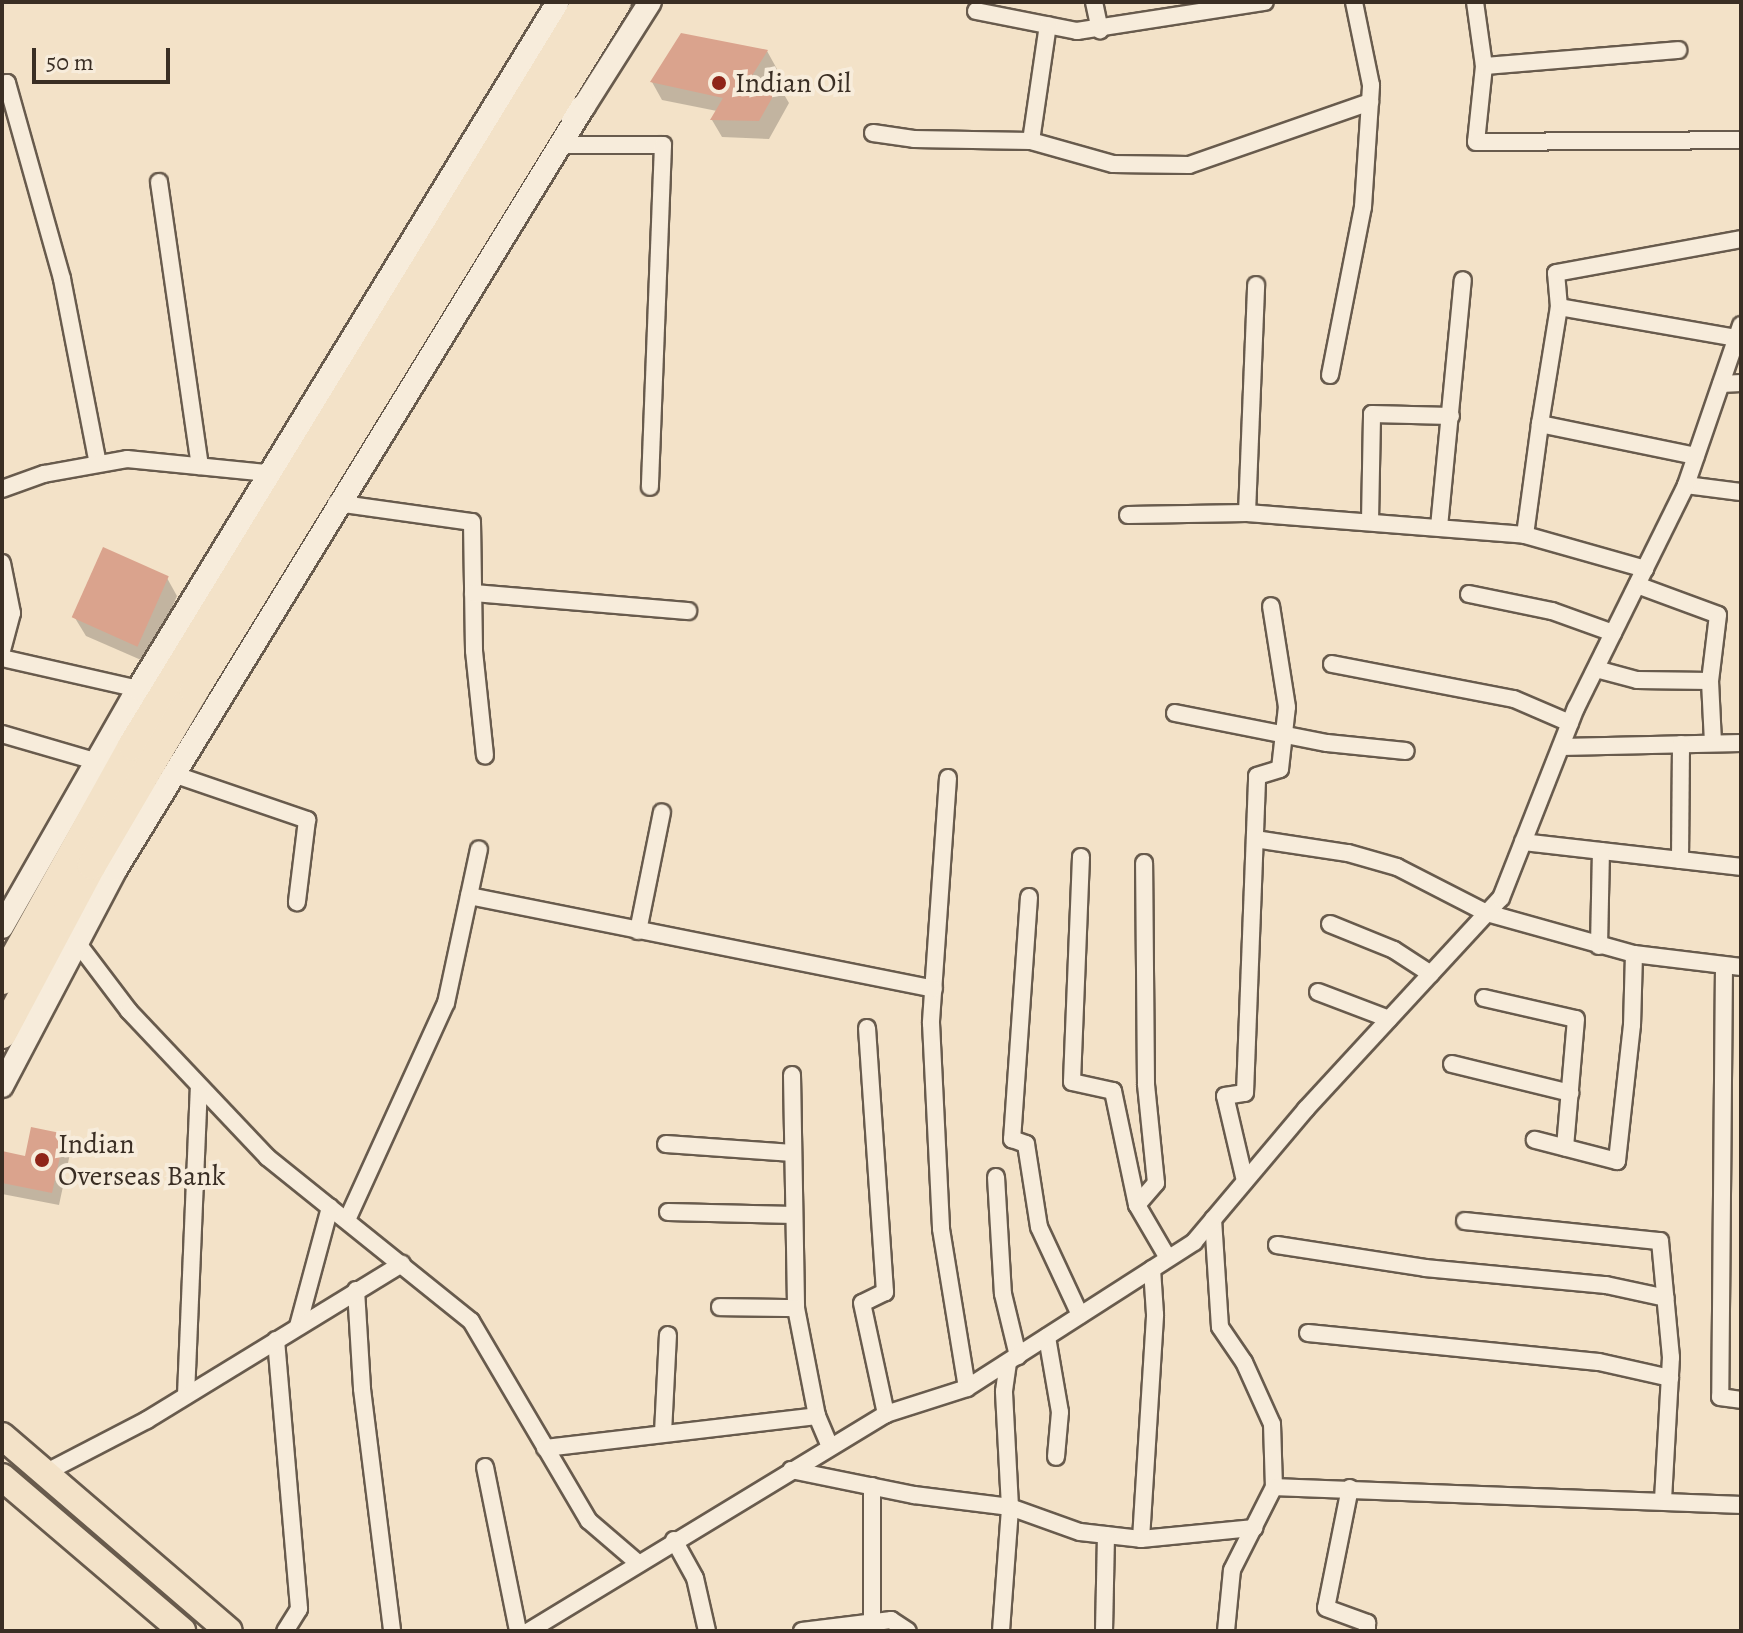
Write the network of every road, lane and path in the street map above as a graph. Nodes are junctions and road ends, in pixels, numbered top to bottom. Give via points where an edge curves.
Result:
1 (558, 2) edge
2 (587, 2) edge
3 (617, 2) edge
4 (650, 2) edge
5 (1094, 2) edge
6 (1265, 2) edge
7 (1354, 2) edge
8 (1475, 2) edge
9 (1228, 6) edge
10 (976, 11) dead end
11 (1048, 25) junction
12 (1100, 30) junction
13 (1678, 50) dead end
14 (1484, 66) junction
15 (2, 84) edge
16 (1370, 102) junction
17 (873, 133) dead end
18 (552, 137) junction
19 (1741, 140) edge
20 (1031, 141) junction
21 (159, 182) dead end
22 (1741, 239) edge
23 (1463, 280) dead end
24 (1256, 285) dead end
25 (1559, 307) junction
26 (1739, 332) edge
27 (1330, 375) dead end
28 (1741, 383) edge
29 (1721, 384) junction
30 (1451, 416) junction
31 (1540, 424) junction
32 (1696, 456) junction
33 (98, 464) junction
34 (200, 466) junction
35 (268, 473) junction
36 (1686, 485) junction
37 (650, 487) dead end
38 (2, 489) edge
39 (1741, 492) edge
40 (336, 503) junction
41 (1247, 513) junction
42 (1128, 515) dead end
43 (1370, 521) junction
44 (1439, 527) junction
45 (1525, 535) junction
46 (2, 563) edge
47 (1645, 569) junction
48 (1637, 585) junction
49 (473, 593) junction
50 (1469, 594) dead end
51 (1271, 606) dead end
52 (688, 611) dead end
53 (1613, 633) junction
54 (2, 651) edge
55 (2, 658) edge
56 (1332, 664) dead end
57 (1596, 669) junction
58 (1710, 681) junction
59 (138, 689) junction
60 (1175, 713) dead end
61 (1570, 723) junction
62 (1284, 731) junction
63 (2, 734) edge
64 (1713, 743) junction
65 (1741, 743) edge
66 (1681, 744) junction
67 (1561, 747) junction
68 (1406, 751) dead end
69 (485, 755) dead end
70 (95, 761) junction
71 (173, 774) junction
72 (948, 778) dead end
73 (662, 812) dead end
74 (1255, 839) junction
75 (1523, 842) junction
76 (479, 849) dead end
77 (1601, 851) junction
78 (1081, 857) dead end
79 (1680, 860) junction
80 (1144, 863) dead end
81 (1741, 867) edge
82 (469, 896) junction
83 (1029, 897) dead end
84 (297, 902) dead end
85 (1487, 913) junction
86 (1330, 924) dead end
87 (2, 927) edge
88 (638, 931) junction
89 (76, 941) junction
90 (1599, 946) junction
91 (1634, 954) junction
92 (1733, 966) edge
93 (1431, 974) junction
94 (2, 980) edge
95 (934, 989) junction
96 (1318, 992) dead end
97 (1484, 998) dead end
98 (1389, 1019) junction
99 (867, 1028) dead end
100 (2, 1034) edge
101 (1452, 1064) dead end
102 (792, 1075) dead end
103 (2, 1086) edge
104 (199, 1086) junction
105 (1570, 1093) junction
106 (1535, 1140) dead end
107 (666, 1144) dead end
108 (1565, 1148) junction
109 (793, 1153) junction
110 (996, 1177) dead end
111 (1245, 1181) junction
112 (1137, 1205) junction
113 (330, 1207) junction
114 (668, 1212) dead end
115 (794, 1215) junction
116 (1213, 1219) junction
117 (347, 1220) junction
118 (1465, 1221) dead end
119 (1277, 1245) dead end
120 (1168, 1258) junction
121 (402, 1264) junction
122 (1152, 1269) junction
123 (356, 1290) junction
124 (1666, 1298) junction
125 (720, 1307) dead end
126 (796, 1308) junction
127 (1080, 1315) junction
128 (298, 1326) junction
129 (1308, 1333) dead end
130 (668, 1335) dead end
131 (1047, 1337) junction
132 (276, 1340) junction
133 (1013, 1359) junction
134 (1670, 1378) junction
135 (967, 1388) junction
136 (186, 1395) junction
137 (1741, 1400) edge
138 (886, 1414) junction
139 (817, 1416) junction
140 (663, 1433) junction
141 (2, 1436) edge
142 (830, 1446) junction
143 (545, 1448) junction
144 (1056, 1457) dead end
145 (485, 1467) dead end
146 (791, 1470) junction
147 (43, 1474) junction
148 (2, 1477) edge
149 (872, 1486) junction
150 (1274, 1487) junction
151 (1350, 1488) junction
152 (1663, 1501) junction
153 (1741, 1505) edge
154 (1010, 1507) junction
155 (1254, 1528) junction
156 (1106, 1535) junction
157 (1141, 1539) junction
158 (674, 1540) junction
159 (638, 1563) junction
160 (872, 1627) edge
161 (182, 1631) edge
162 (229, 1631) edge
163 (285, 1631) edge
164 (392, 1631) edge
165 (518, 1631) edge
166 (529, 1631) edge
167 (707, 1631) edge
168 (802, 1631) edge
169 (908, 1631) edge
170 (1001, 1631) edge
171 (1104, 1631) edge
172 (1226, 1631) edge
173 (1367, 1631) edge

1 - 35 street
2 - 94 highway via 132,746
3 - 18 highway via 567,82
4 - 18 street via 584,106
5 - 12 street
6 - 9 street
7 - 16 street
8 - 14 street
9 - 12 street
10 - 11 street
11 - 12 street
11 - 20 street
13 - 14 street
14 - 19 street via 1476,142
15 - 33 street via 7,83 62,279
16 - 20 street via 1189,165 1113,164
16 - 27 street via 1363,207
17 - 20 street
18 - 37 street via 663,145
18 - 40 street
18 - 100 highway via 194,691 92,865
21 - 34 street
22 - 25 street via 1556,273
23 - 30 street
24 - 41 street
25 - 26 street
25 - 31 street
26 - 29 street
28 - 29 street
29 - 32 street
30 - 43 street via 1372,414
30 - 44 street
31 - 32 street
31 - 45 street
32 - 36 street
33 - 34 street via 127,459
33 - 38 street
34 - 35 street
35 - 59 street
36 - 39 street
36 - 47 street
40 - 49 street via 472,522
40 - 71 street
41 - 42 street
41 - 43 street
43 - 44 street
44 - 45 street
45 - 47 street
46 - 54 street via 12,613
47 - 48 street
48 - 53 street
48 - 58 street via 1718,615
49 - 52 street
49 - 69 street
50 - 53 street via 1552,611
51 - 62 street via 1287,707
53 - 57 street
55 - 59 street
56 - 61 street via 1514,699
57 - 58 street via 1637,680
57 - 61 street
58 - 64 street
59 - 70 street
60 - 62 street
61 - 67 street
62 - 68 street via 1327,743
62 - 74 street via 1280,769 1257,776
63 - 70 street
64 - 65 street
64 - 66 street
66 - 67 street
66 - 79 street
67 - 75 street
70 - 87 street
71 - 84 street via 307,820
71 - 89 street
72 - 95 street
73 - 88 street
74 - 85 street via 1348,853 1397,867
74 - 111 street via 1245,1093 1225,1096
75 - 77 street
75 - 85 street via 1501,898
76 - 82 street
77 - 79 street
77 - 90 street
78 - 112 street via 1072,1082 1113,1091
79 - 81 street
80 - 112 street via 1146,1084 1156,1183
82 - 88 street
82 - 117 street via 446,1003
83 - 127 street via 1012,1139 1026,1144 1039,1227
85 - 90 street
85 - 93 street
86 - 93 street via 1394,950
88 - 95 street
89 - 103 street
89 - 104 street via 129,1011
90 - 91 street
91 - 92 street
91 - 108 street via 1617,1161
92 - 137 street via 1720,1397
93 - 98 street
95 - 135 street via 941,1229
96 - 98 street
97 - 105 street via 1576,1019
98 - 111 street
99 - 138 street via 885,1292 862,1303
101 - 105 street
102 - 109 street
104 - 113 street via 267,1157
104 - 136 street
105 - 108 street
106 - 108 street
107 - 109 street
109 - 115 street
110 - 133 street
111 - 116 street
112 - 120 street
113 - 117 street
113 - 128 street
114 - 115 street
115 - 126 street
116 - 120 street via 1194,1242
116 - 150 street via 1220,1327 1244,1362 1272,1424
117 - 121 street
118 - 124 street via 1660,1241
119 - 124 street via 1425,1268 1606,1285
120 - 122 street
121 - 123 street
121 - 143 street via 471,1321
122 - 127 street
122 - 157 street via 1155,1314
123 - 128 street
123 - 164 street via 362,1389
124 - 134 street
125 - 126 street
126 - 139 street
127 - 131 street
128 - 132 street
129 - 134 street via 1599,1362
130 - 140 street
131 - 133 street
131 - 144 street via 1060,1412
132 - 136 street
132 - 163 street via 299,1609
133 - 135 street
133 - 154 street via 1004,1391
134 - 152 street
135 - 138 street
136 - 147 street
138 - 142 street
139 - 140 street
139 - 142 street
140 - 143 street
141 - 147 main road
142 - 146 street
143 - 159 street via 589,1521
145 - 165 street
146 - 149 street
146 - 158 street
147 - 162 main road
148 - 161 main road
149 - 154 street
149 - 160 street
150 - 151 street
150 - 155 street
151 - 152 street
151 - 173 street via 1326,1608 1367,1623
152 - 153 street
154 - 156 street via 1080,1532
154 - 170 street
155 - 157 street
155 - 172 street via 1232,1570
156 - 157 street
156 - 171 street
158 - 159 street
158 - 167 street via 695,1578
159 - 166 street
160 - 168 street
160 - 169 street via 891,1620

